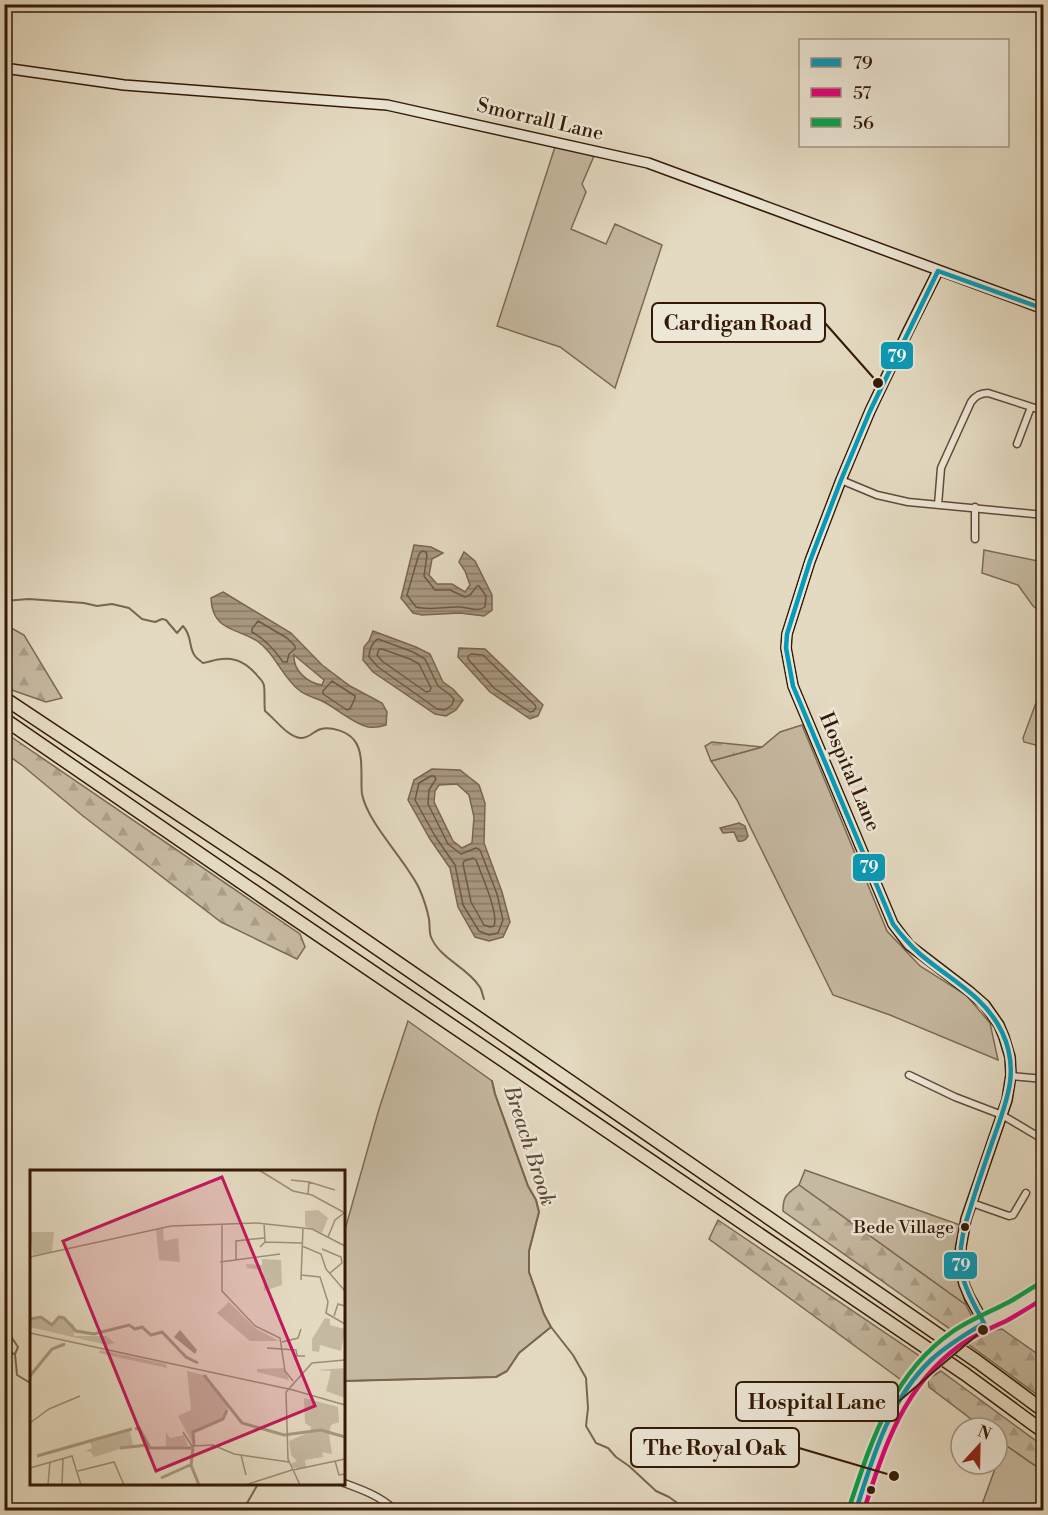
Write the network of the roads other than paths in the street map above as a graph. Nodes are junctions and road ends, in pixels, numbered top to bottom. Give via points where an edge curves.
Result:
1 (4, 68) edge
2 (938, 271) junction
3 (1044, 309) edge
4 (1031, 406) junction
5 (1044, 411) edge
6 (1017, 444) dead end
7 (841, 480) junction
8 (938, 505) junction
9 (975, 507) junction
10 (1044, 515) edge
11 (975, 539) dead end
12 (4, 698) edge
13 (4, 719) edge
14 (909, 1076) dead end
15 (1011, 1076) junction
16 (1044, 1079) edge
17 (1002, 1115) junction
18 (1044, 1140) edge
19 (1026, 1193) dead end
20 (972, 1203) junction
21 (1044, 1289) edge
22 (984, 1323) junction
23 (1044, 1411) edge
24 (1044, 1432) edge
25 (345, 1483) edge
26 (395, 1510) edge
27 (856, 1510) edge

1 - 2 street, Smorrall Lane via 124,85 387,105 648,163
2 - 3 street, Smorrall Lane
2 - 7 street, Hospital Lane
4 - 5 street
4 - 6 street
4 - 8 street via 988,393 973,399 941,468
7 - 8 street via 877,495
7 - 15 street, Hospital Lane via 787,634 793,686 893,924 909,945 992,1014 1008,1048
8 - 9 street
9 - 10 street
9 - 11 street
12 - 23 highway via 279,881
13 - 24 highway via 945,1360
14 - 17 street
15 - 16 street
15 - 17 street, Hospital Lane
17 - 18 street
17 - 20 street, Hospital Lane
19 - 20 street via 1009,1216
20 - 22 street, Hospital Lane via 963,1232 961,1269 969,1296
21 - 22 street
22 - 27 street, bridge via 943,1349 911,1382 891,1414
25 - 26 street via 381,1498

